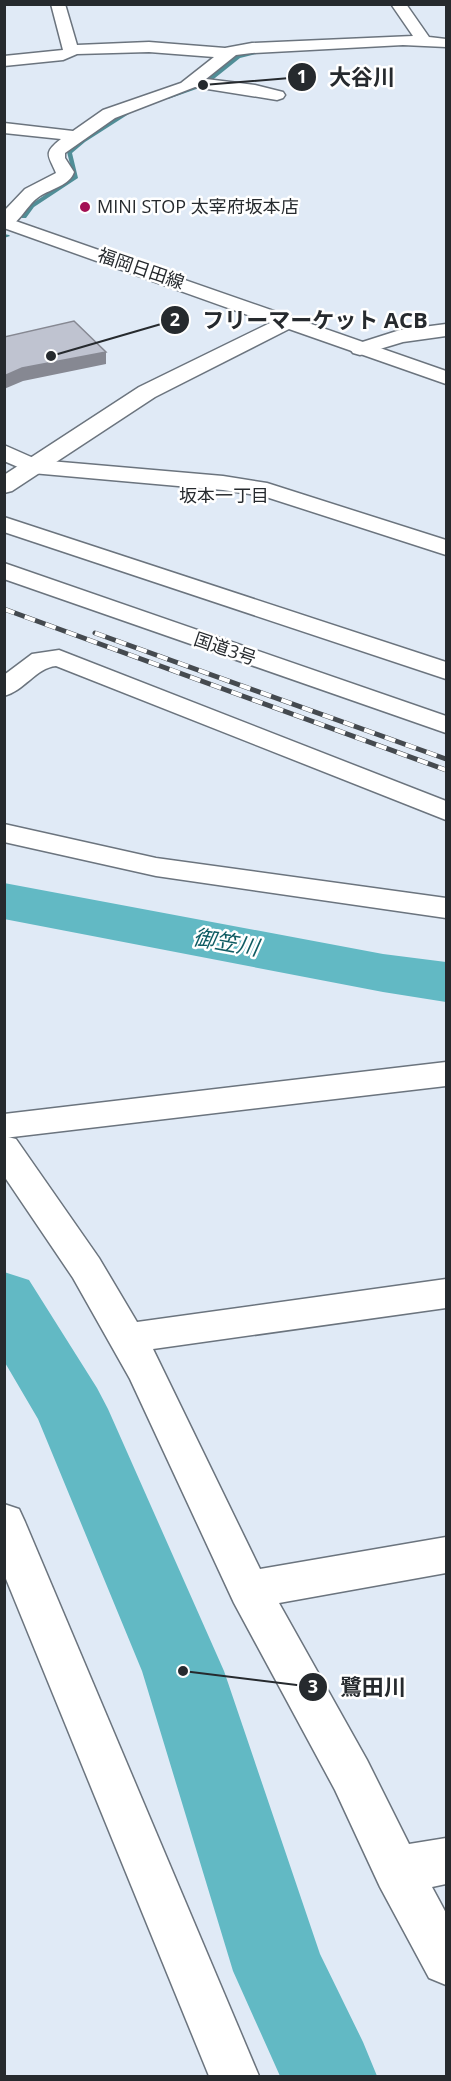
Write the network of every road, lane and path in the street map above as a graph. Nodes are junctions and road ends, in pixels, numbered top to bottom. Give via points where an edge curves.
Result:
1 (58, 4) edge
2 (398, 4) edge
3 (424, 41) junction
4 (447, 43) edge
5 (71, 50) junction
6 (226, 53) junction
7 (4, 61) edge
8 (192, 82) junction
9 (277, 95) dead end
10 (4, 128) edge
11 (76, 136) junction
12 (7, 225) edge
13 (288, 322) junction
14 (447, 330) edge
15 (360, 349) junction
16 (447, 378) edge
17 (4, 452) edge
18 (32, 466) junction
19 (4, 486) edge
20 (4, 507) edge
21 (4, 524) edge
22 (4, 548) edge
23 (447, 548) edge
24 (4, 570) edge
25 (447, 653) edge
26 (447, 671) edge
27 (4, 688) edge
28 (447, 701) edge
29 (447, 725) edge
30 (447, 811) edge
31 (4, 833) edge
32 (447, 908) edge
33 (447, 1074) edge
34 (4, 1126) edge
35 (4, 1148) edge
36 (447, 1293) edge
37 (127, 1339) junction
38 (4, 1522) edge
39 (447, 1555) edge
40 (249, 1590) junction
41 (447, 1861) edge
42 (397, 1870) junction
43 (447, 1961) edge
44 (234, 2076) edge

1 - 5 main road
2 - 3 main road
3 - 4 main road
3 - 6 main road via 252,48
5 - 6 main road via 149,47
5 - 7 main road via 63,55
6 - 8 main road
8 - 9 main road
8 - 11 main road via 109,114
10 - 11 main road
11 - 12 main road via 57,152 64,176 29,195
12 - 13 main road, 福岡日田線
13 - 15 main road, 福岡日田線
13 - 18 main road via 147,392
14 - 15 main road via 400,336
15 - 16 main road, 福岡日田線
17 - 18 main road
18 - 19 main road
18 - 23 main road via 267,490
20 - 25 main road
21 - 26 main road
22 - 28 main road, 国道3号
24 - 29 main road, 国道3号
27 - 30 main road via 41,660 58,658
31 - 32 main road via 156,867
33 - 34 main road
35 - 37 main road via 86,1269
36 - 37 main road
37 - 40 main road
38 - 44 main road
39 - 40 main road
40 - 42 main road via 351,1774
41 - 42 main road
42 - 43 main road

